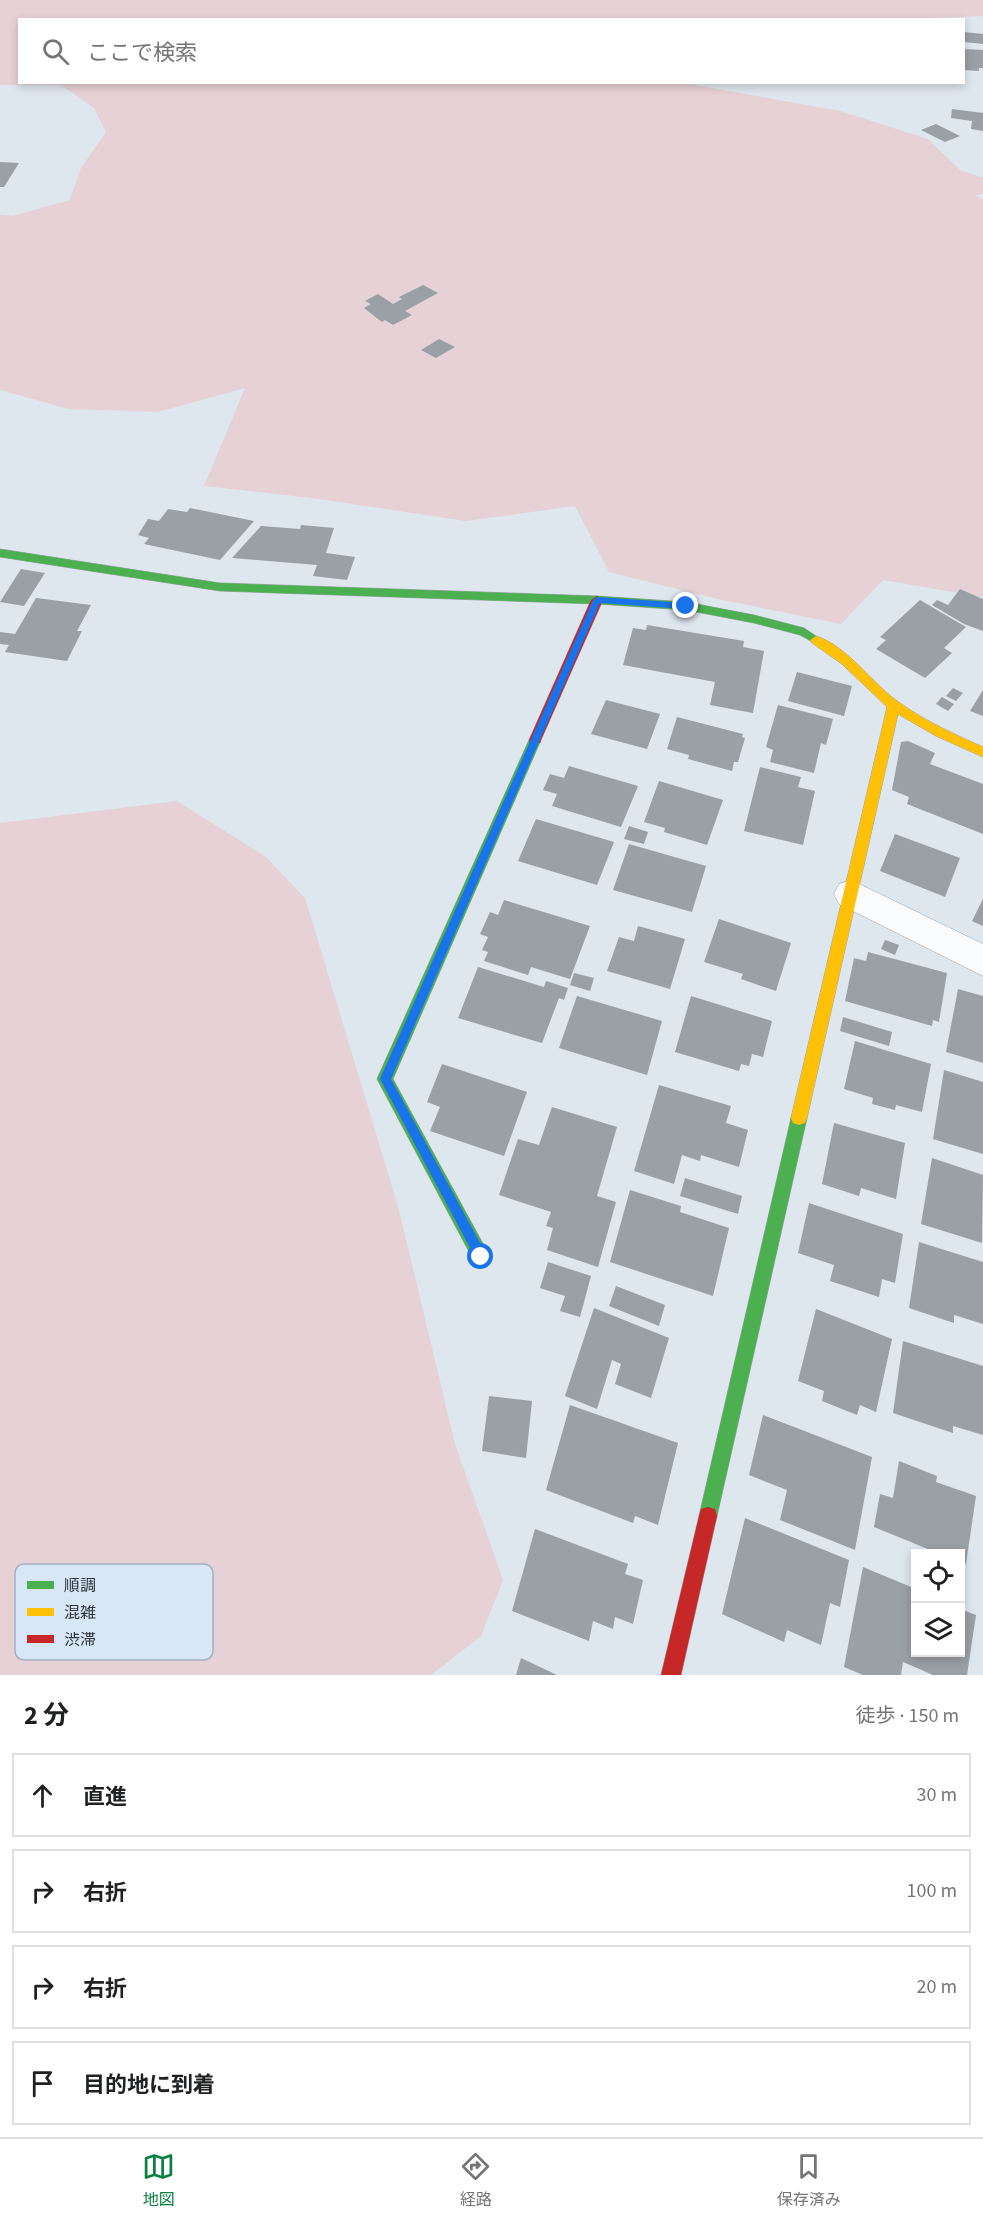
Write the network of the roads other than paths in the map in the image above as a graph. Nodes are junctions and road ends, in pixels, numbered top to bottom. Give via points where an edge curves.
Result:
1 (0, 553) edge
2 (597, 600) junction
3 (894, 706) junction
4 (983, 752) edge
5 (851, 894) junction
6 (983, 961) edge
7 (481, 1257) dead end
8 (670, 1675) edge

1 - 2 street via 220,587
2 - 3 street via 686,606 804,632 846,661
2 - 7 street via 386,1079
3 - 4 street
3 - 5 street
5 - 6 street
5 - 8 street

